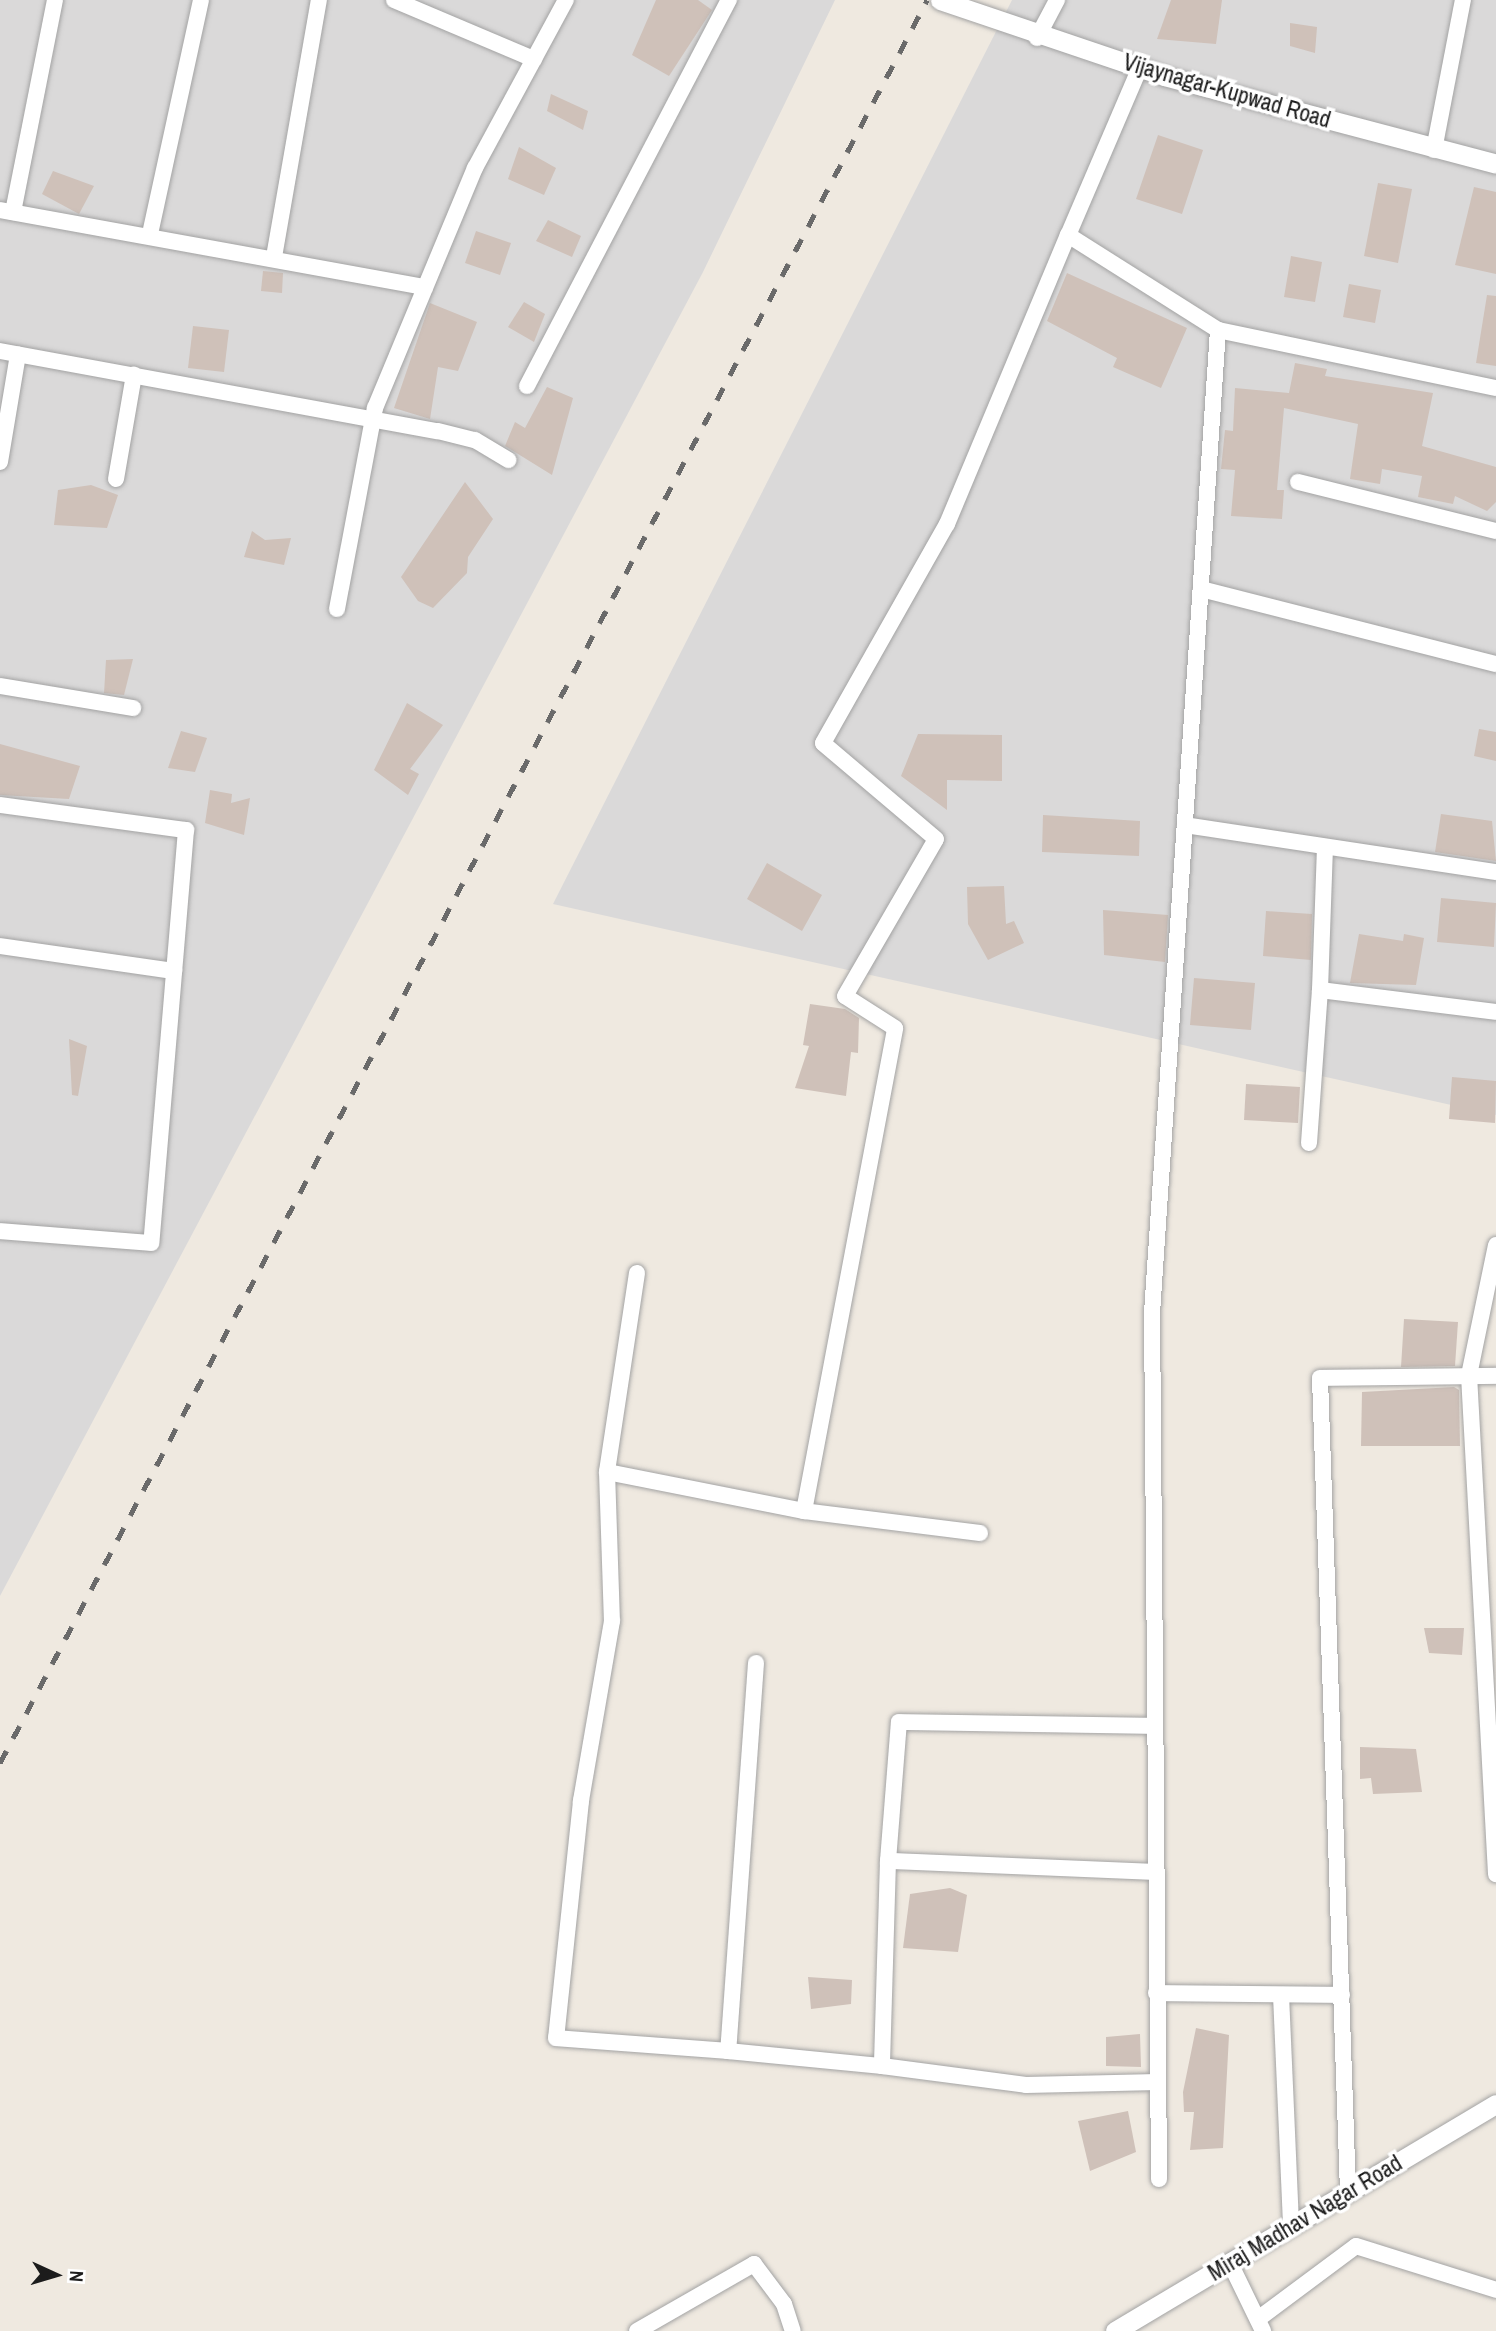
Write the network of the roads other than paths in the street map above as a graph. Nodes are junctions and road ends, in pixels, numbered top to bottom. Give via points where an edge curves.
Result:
1 (55, 0) edge
2 (201, 0) edge
3 (320, 0) edge
4 (394, 0) edge
5 (566, 0) edge
6 (729, 0) edge
7 (940, 0) edge
8 (1057, 0) edge
9 (1463, 0) edge
10 (1037, 38) junction
11 (534, 59) junction
12 (1141, 65) junction
13 (1434, 150) junction
14 (1496, 164) edge
15 (6, 211) edge
16 (150, 234) junction
17 (1068, 235) junction
18 (274, 257) junction
19 (425, 287) junction
20 (1219, 330) junction
21 (0, 351) edge
22 (18, 354) junction
23 (134, 375) junction
24 (527, 386) dead end
25 (1496, 388) edge
26 (373, 419) junction
27 (508, 460) dead end
28 (0, 462) edge
29 (116, 479) dead end
30 (1298, 482) dead end
31 (1496, 531) edge
32 (1201, 589) junction
33 (337, 609) dead end
34 (1496, 664) edge
35 (0, 686) edge
36 (133, 708) dead end
37 (0, 805) edge
38 (1185, 825) junction
39 (1325, 847) junction
40 (1496, 872) edge
41 (0, 946) edge
42 (174, 971) junction
43 (1320, 990) junction
44 (1496, 1012) edge
45 (1309, 1143) dead end
46 (0, 1231) edge
47 (1496, 1245) edge
48 (638, 1273) dead end
49 (1469, 1376) junction
50 (1496, 1376) edge
51 (607, 1472) junction
52 (804, 1511) junction
53 (980, 1533) dead end
54 (756, 1662) dead end
55 (1153, 1726) junction
56 (888, 1861) junction
57 (1154, 1872) junction
58 (1496, 1874) edge
59 (1156, 1993) junction
60 (1281, 1995) junction
61 (1342, 1996) junction
62 (728, 2051) junction
63 (882, 2066) junction
64 (1158, 2082) junction
65 (1496, 2104) edge
66 (1159, 2179) dead end
67 (1348, 2192) junction
68 (1291, 2226) junction
69 (1230, 2263) junction
70 (1496, 2290) edge
71 (1261, 2325) edge
72 (637, 2331) edge
73 (793, 2331) edge
74 (1115, 2331) edge

1 - 15 street
2 - 16 street
3 - 18 street
4 - 11 street
5 - 11 street
6 - 24 street
7 - 10 street, Vijaynagar-Kupwad Road
8 - 10 street
9 - 13 street
10 - 12 street, Vijaynagar-Kupwad Road
11 - 19 street via 475,168
12 - 13 street, Vijaynagar-Kupwad Road
12 - 17 street
13 - 14 street, Vijaynagar-Kupwad Road
15 - 16 street
16 - 18 street
17 - 20 street
17 - 52 street via 947,524 823,743 936,839 845,996 895,1028
18 - 19 street
19 - 26 street
20 - 25 street
20 - 32 street
21 - 22 street
22 - 23 street
22 - 28 street
23 - 26 street
23 - 29 street
26 - 27 street via 475,440
26 - 33 street
30 - 31 street
32 - 34 street
32 - 38 street
35 - 36 street
37 - 42 street via 186,830
38 - 39 street
38 - 55 street via 1152,1313
39 - 40 street
39 - 43 street
41 - 42 street
42 - 46 street via 151,1243
43 - 44 street
43 - 45 street
47 - 49 street
48 - 51 street
49 - 50 street
49 - 58 street
49 - 61 street via 1320,1378
51 - 52 street
51 - 62 street via 612,1621 581,1801 556,2038
52 - 53 street
54 - 62 street
55 - 56 street via 899,1722
55 - 57 street
56 - 57 street
56 - 63 street
57 - 59 street
59 - 60 street
59 - 64 street
60 - 61 street
60 - 68 street
61 - 67 street
62 - 63 street
63 - 64 street via 1026,2085
64 - 66 street
65 - 67 street, Miraj Madhav Nagar Road
67 - 68 street, Miraj Madhav Nagar Road
68 - 69 street, Miraj Madhav Nagar Road
69 - 71 street
69 - 74 street, Miraj Madhav Nagar Road
70 - 71 street via 1356,2246
72 - 73 street via 754,2264 784,2304

